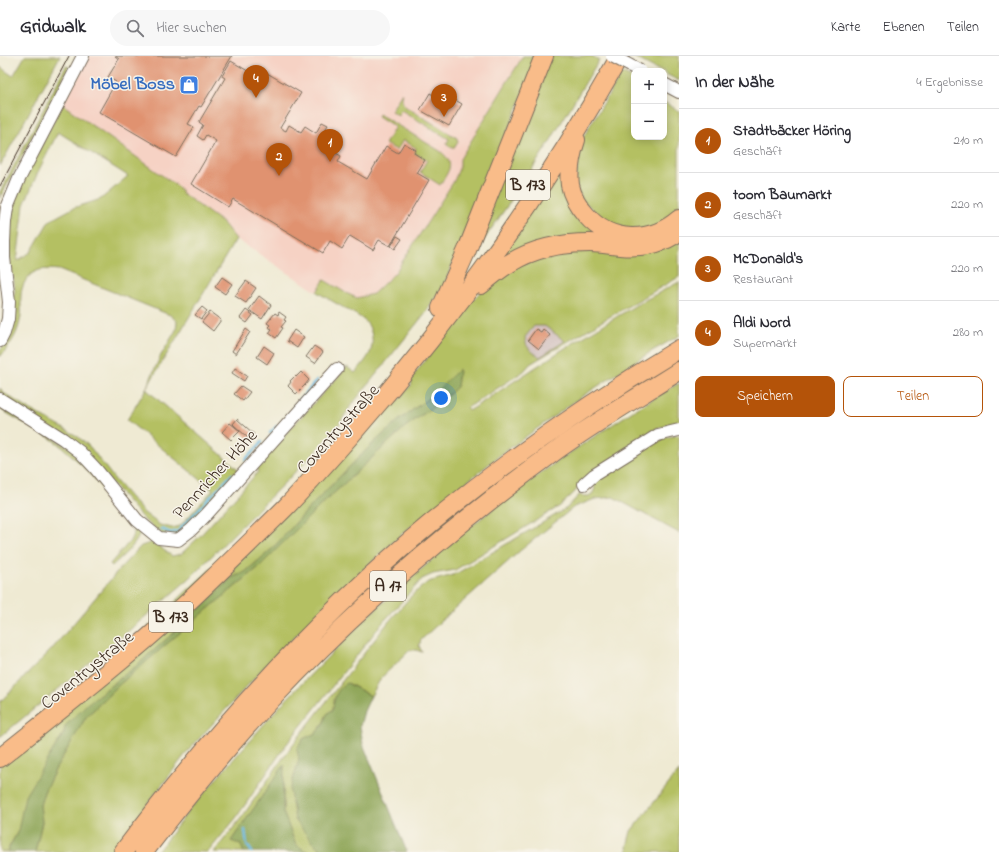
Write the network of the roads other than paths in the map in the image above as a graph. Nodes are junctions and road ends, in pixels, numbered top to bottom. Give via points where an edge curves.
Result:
1 (83, 56) edge
2 (544, 56) edge
3 (607, 56) edge
4 (612, 56) edge
5 (620, 56) edge
6 (634, 68) edge
7 (667, 86) edge
8 (679, 92) edge
9 (580, 124) junction
10 (679, 220) edge
11 (679, 232) edge
12 (448, 308) junction
13 (0, 342) edge
14 (679, 349) edge
15 (337, 369) dead end
16 (679, 371) edge
17 (0, 399) edge
18 (679, 430) edge
19 (584, 484) dead end
20 (0, 742) edge
21 (0, 758) edge
22 (123, 852) edge
23 (144, 852) edge

1 - 13 street via 19,179 7,208 4,258 9,302 8,319
2 - 12 highway via 467,250
3 - 12 highway, Coventrystraße / B 173 via 538,170
4 - 6 street, bridge
5 - 9 highway, B 173
7 - 8 street
9 - 10 highway via 571,156 570,186 581,209 589,218 602,229 629,237 655,234
9 - 12 highway, B 173 via 494,256
11 - 12 highway via 660,243 639,246 576,243 532,252 501,268
12 - 20 highway, Coventrystraße / B 173 via 276,500 197,578 83,676
12 - 21 highway, B 173 via 402,376 286,507 206,586 152,634
14 - 22 highway, A 17 via 576,414 504,466 382,566 260,686 189,768
15 - 17 street, Pennricher Höhe via 207,514 178,540 159,538 137,520 80,452
16 - 23 highway, A 17 via 558,449 455,528 383,590 270,702 184,801
18 - 19 street via 658,435

